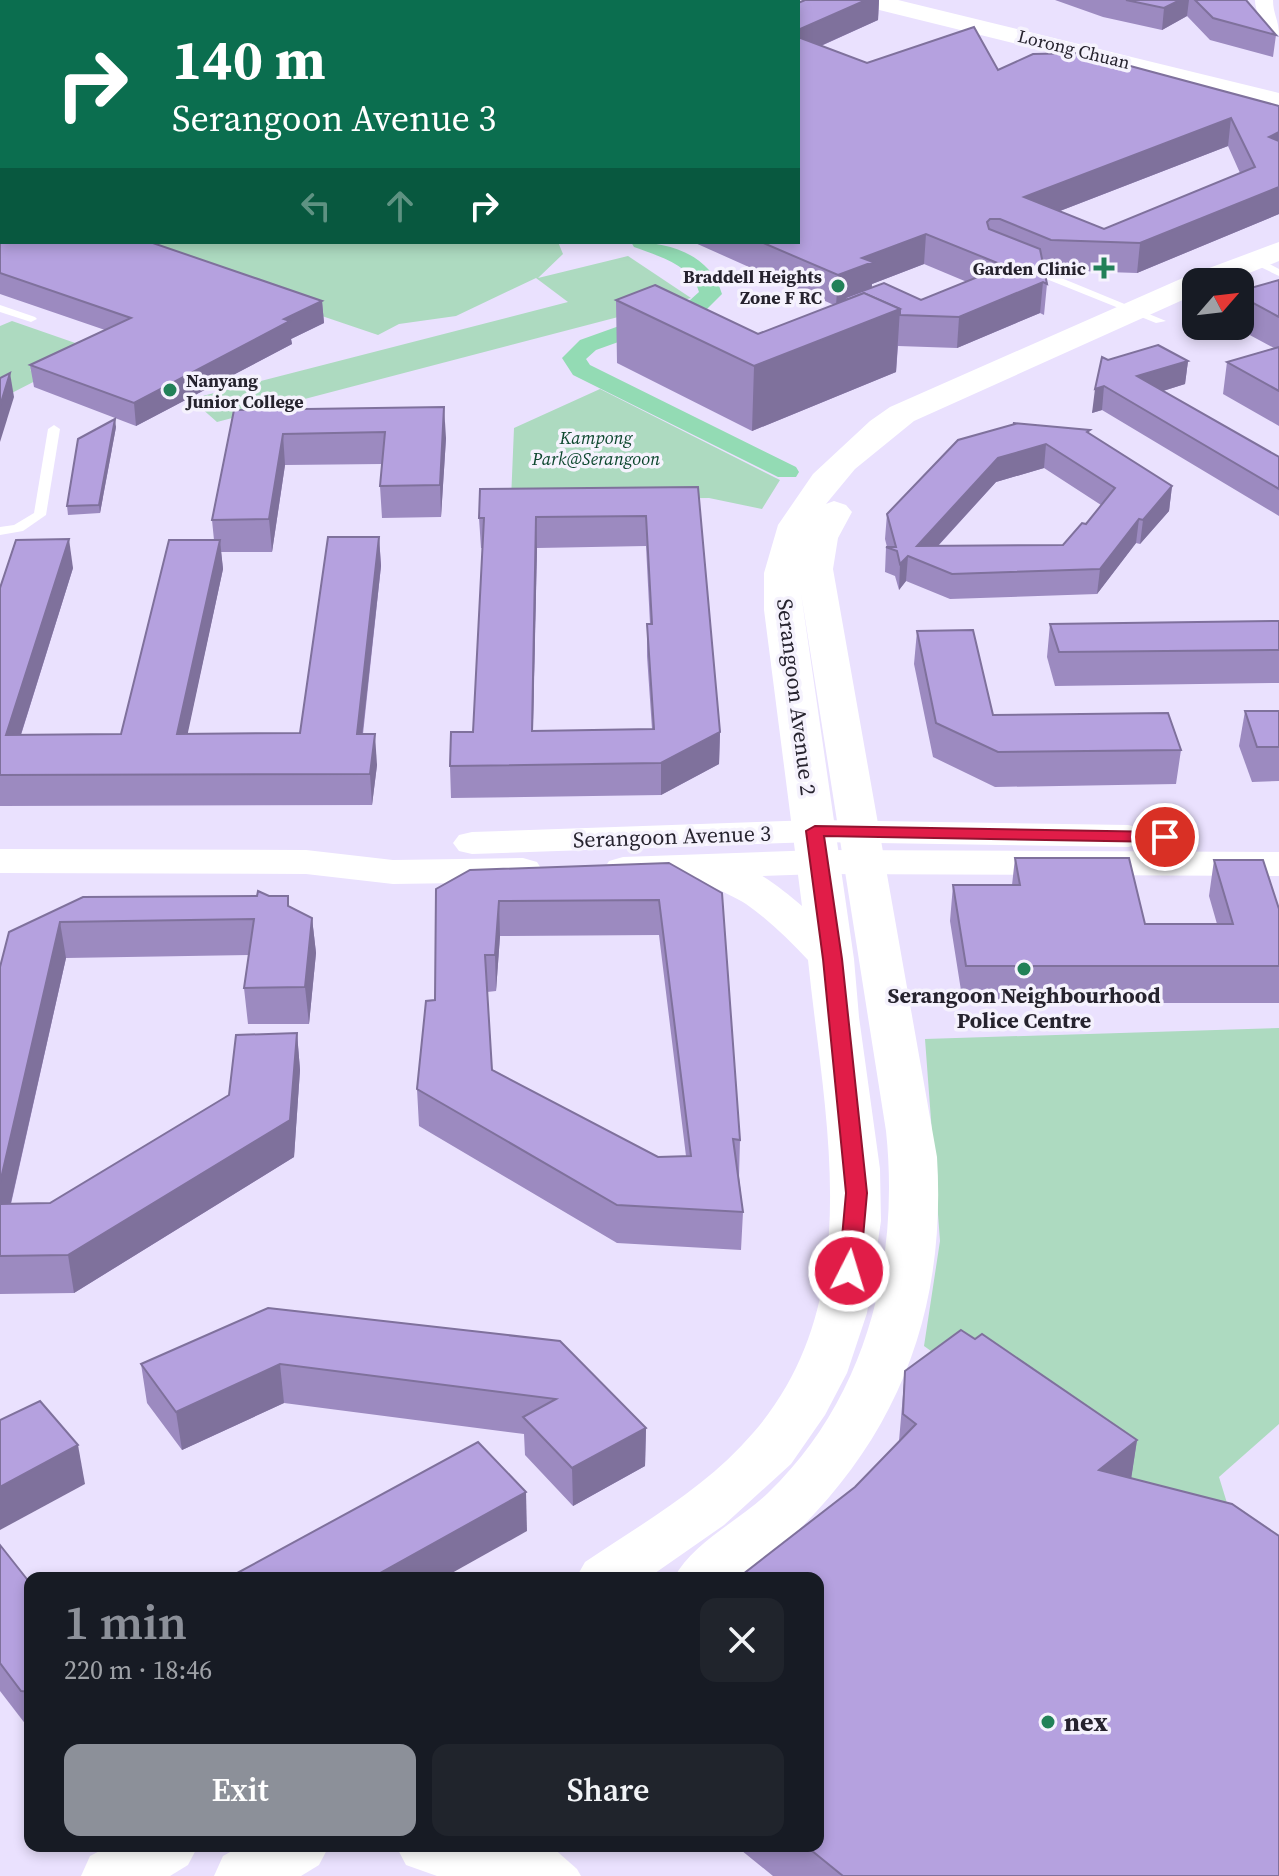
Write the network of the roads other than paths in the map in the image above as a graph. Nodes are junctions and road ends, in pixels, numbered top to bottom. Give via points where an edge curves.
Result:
1 (868, 0) edge
2 (938, 0) edge
3 (1264, 0) edge
4 (1279, 30) edge
5 (1279, 82) edge
6 (1279, 101) edge
7 (1273, 265) edge
8 (1021, 266) edge
9 (1254, 278) edge
10 (1182, 297) edge
11 (0, 308) edge
12 (1164, 313) edge
13 (31, 319) dead end
14 (54, 429) dead end
15 (0, 531) edge
16 (1279, 839) edge
17 (817, 846) junction
18 (860, 846) junction
19 (0, 861) edge
20 (306, 862) junction
21 (1279, 864) edge
22 (709, 868) junction
23 (832, 959) junction
24 (837, 1021) junction
25 (886, 1021) junction
26 (791, 1425) junction
27 (840, 1446) junction
28 (752, 1470) junction
29 (799, 1497) junction
30 (614, 1572) edge
31 (711, 1572) edge
32 (155, 1852) edge
33 (287, 1852) edge
34 (448, 1852) edge
35 (542, 1852) edge
36 (113, 1876) edge
37 (246, 1876) edge
38 (529, 1876) edge
39 (569, 1876) edge

1 - 6 main road, Lorong Chuan
2 - 5 main road, Lorong Chuan
3 - 4 street via 1264,11
7 - 9 main road, Serangoon Avenue 2
8 - 12 lane
10 - 12 main road, Serangoon Avenue 2
11 - 13 lane
12 - 17 main road, Serangoon Avenue 2 via 902,414 836,468 806,509 782,572 783,610
12 - 18 main road, Serangoon Avenue 2 via 917,432 867,471 832,514 820,538 815,569
14 - 15 lane via 40,515
16 - 18 street, Serangoon Avenue 3
17 - 18 street, Serangoon Avenue 3
17 - 20 street, Serangoon Avenue 3 via 397,847
17 - 22 street, Serangoon Avenue 3
17 - 23 main road, Serangoon Avenue 2
18 - 21 street, Serangoon Avenue 3
18 - 25 main road, Serangoon Avenue 2
19 - 20 street, Serangoon Avenue 3
20 - 22 street, Serangoon Avenue 3 via 393,872
22 - 23 main road via 737,878 778,905
23 - 24 main road, Serangoon Avenue 2
24 - 25 main road
24 - 26 main road, Serangoon Avenue 2 via 857,1193 849,1271 841,1318
25 - 27 main road, Serangoon Avenue 2 via 907,1115 914,1183 908,1271 880,1376
26 - 27 lane
26 - 28 main road, Serangoon Avenue 2
27 - 29 main road, Serangoon Avenue 2
28 - 29 lane
28 - 30 main road, Serangoon Avenue 2
29 - 31 main road, Serangoon Avenue 2
32 - 36 main road
33 - 37 main road
34 - 38 main road
35 - 39 lane

